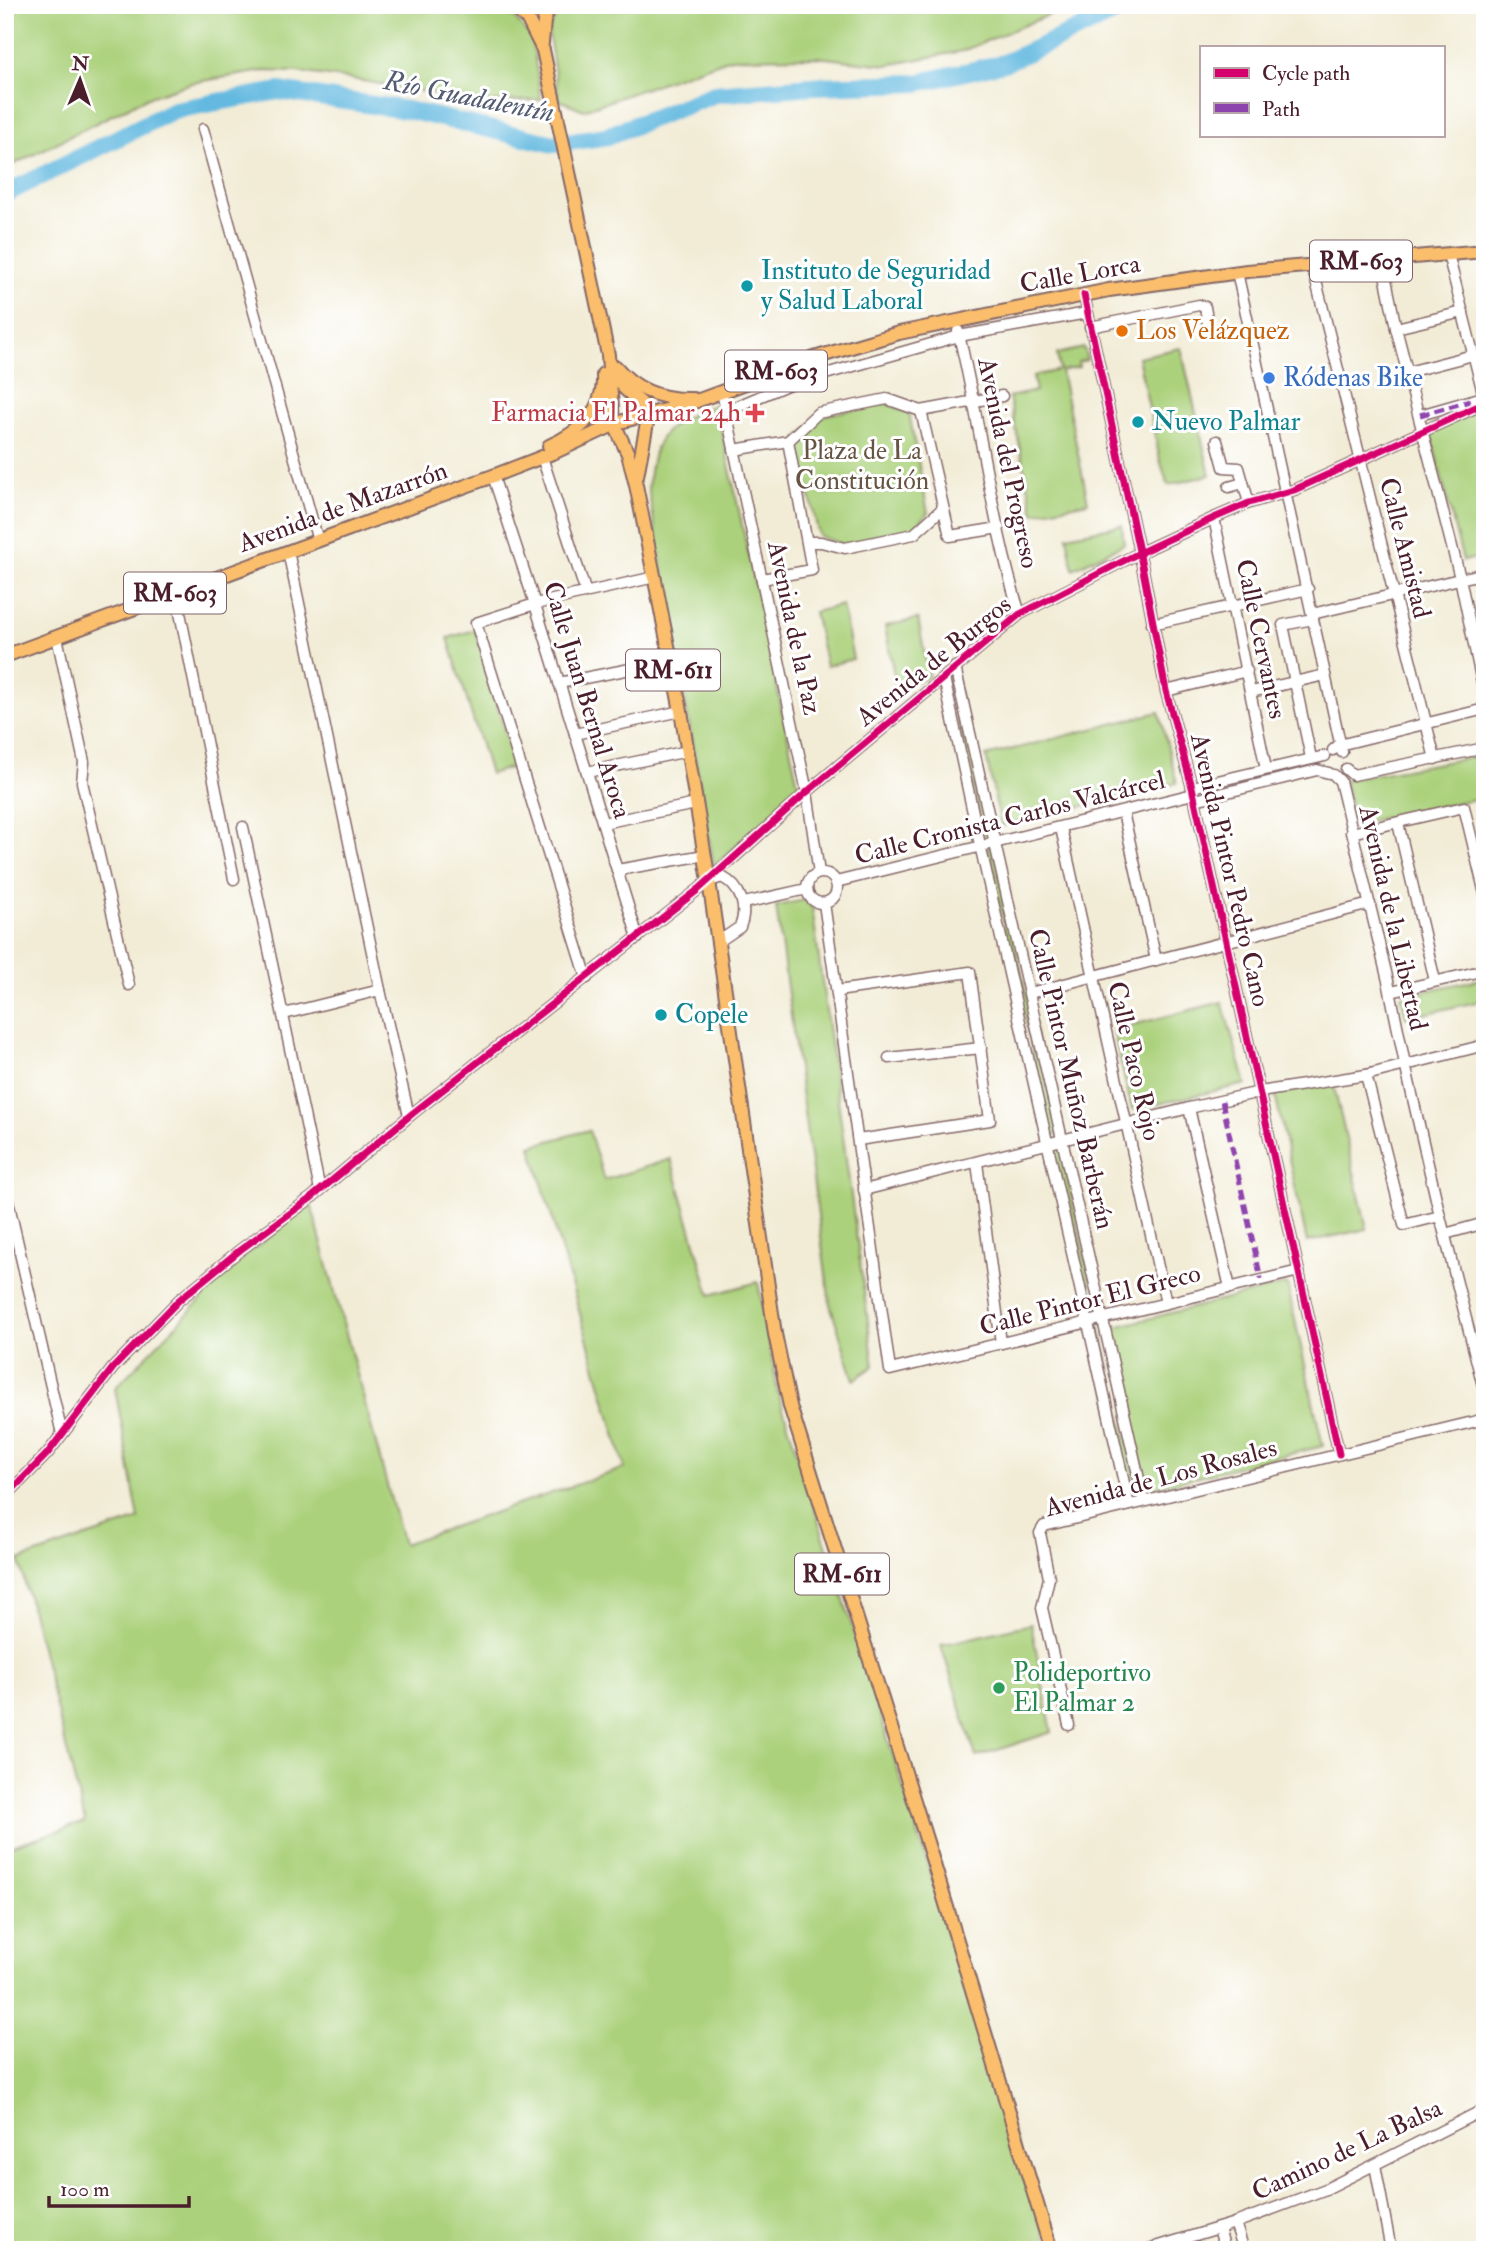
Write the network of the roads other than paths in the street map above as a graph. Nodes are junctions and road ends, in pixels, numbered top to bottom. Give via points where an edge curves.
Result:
1 (512, 5) edge
2 (544, 5) edge
3 (550, 5) edge
4 (543, 50) junction
5 (203, 129) dead end
6 (1485, 251) edge
7 (1448, 254) junction
8 (1382, 260) junction
9 (1312, 265) junction
10 (1237, 272) junction
11 (1084, 295) junction
12 (597, 304) junction
13 (1463, 312) junction
14 (1087, 313) junction
15 (955, 320) junction
16 (1208, 325) dead end
17 (1090, 327) junction
18 (1396, 328) junction
19 (959, 336) junction
20 (608, 355) junction
21 (1473, 355) junction
22 (1408, 372) junction
23 (722, 392) junction
24 (1002, 396) dead end
25 (709, 397) junction
26 (1484, 400) edge
27 (974, 401) junction
28 (685, 405) junction
29 (645, 409) junction
30 (726, 411) junction
31 (921, 411) junction
32 (1420, 415) junction
33 (615, 424) junction
34 (646, 430) junction
35 (1424, 431) junction
36 (788, 441) junction
37 (1217, 441) dead end
38 (734, 450) junction
39 (542, 457) junction
40 (1361, 460) junction
41 (493, 476) junction
42 (1243, 483) junction
43 (636, 485) junction
44 (1228, 487) dead end
45 (1287, 492) junction
46 (1249, 503) junction
47 (943, 508) junction
48 (1214, 518) junction
49 (999, 528) junction
50 (318, 541) junction
51 (808, 542) junction
52 (288, 551) junction
53 (1139, 553) junction
54 (1485, 572) edge
55 (655, 577) junction
56 (762, 579) junction
57 (1460, 579) junction
58 (1308, 589) junction
59 (176, 593) junction
60 (586, 593) junction
61 (1395, 595) junction
62 (535, 604) junction
63 (1233, 607) junction
64 (1020, 614) junction
65 (1313, 616) junction
66 (1152, 624) junction
67 (57, 637) junction
68 (5, 656) edge
69 (671, 661) junction
70 (956, 667) junction
71 (1247, 671) junction
72 (1325, 676) junction
73 (944, 678) junction
74 (1295, 682) junction
75 (559, 683) junction
76 (1166, 691) junction
77 (1251, 692) junction
78 (1485, 697) edge
79 (1485, 709) edge
80 (681, 711) junction
81 (1426, 724) junction
82 (575, 734) junction
83 (1485, 748) edge
84 (688, 751) junction
85 (1335, 751) junction
86 (1311, 758) junction
87 (1435, 760) junction
88 (1266, 769) junction
89 (587, 772) junction
90 (1338, 774) junction
91 (807, 792) junction
92 (1193, 793) junction
93 (696, 804) junction
94 (1123, 812) junction
95 (603, 823) junction
96 (1398, 823) junction
97 (243, 827) dead end
98 (1061, 828) junction
99 (1351, 834) junction
100 (997, 842) junction
101 (981, 846) junction
102 (705, 855) junction
103 (727, 866) junction
104 (617, 870) junction
105 (820, 873) junction
106 (234, 879) dead end
107 (729, 880) junction
108 (709, 881) junction
109 (836, 882) junction
110 (807, 889) junction
111 (1485, 894) edge
112 (824, 903) junction
113 (744, 904) junction
114 (1370, 904) junction
115 (715, 921) junction
116 (733, 934) junction
117 (638, 938) junction
118 (1225, 941) junction
119 (718, 942) junction
120 (1156, 960) junction
121 (1485, 970) edge
122 (587, 978) junction
123 (1094, 978) junction
124 (1435, 981) junction
125 (129, 985) dead end
126 (380, 990) junction
127 (837, 991) junction
128 (1391, 992) junction
129 (1030, 993) junction
130 (284, 1014) junction
131 (1485, 1045) edge
132 (981, 1048) junction
133 (889, 1058) dead end
134 (1405, 1064) junction
135 (1366, 1075) junction
136 (1260, 1092) junction
137 (1189, 1108) junction
138 (409, 1116) junction
139 (1127, 1124) junction
140 (1064, 1139) junction
141 (858, 1140) junction
142 (1047, 1143) junction
143 (977, 1163) junction
144 (5, 1188) edge
145 (320, 1190) junction
146 (864, 1190) junction
147 (1440, 1216) junction
148 (1485, 1223) edge
149 (1445, 1234) junction
150 (1299, 1271) junction
151 (1230, 1288) junction
152 (1166, 1303) junction
153 (1104, 1318) junction
154 (1087, 1322) junction
155 (1001, 1343) junction
156 (1485, 1394) edge
157 (1485, 1419) edge
158 (62, 1434) junction
159 (1339, 1454) junction
160 (5, 1497) edge
161 (1144, 1501) junction
162 (1129, 1505) junction
163 (1069, 1725) dead end
164 (1485, 2109) edge
165 (1375, 2165) junction
166 (1235, 2223) junction
167 (1219, 2228) junction
168 (1051, 2250) edge
169 (1146, 2250) edge
170 (1225, 2250) edge
171 (1244, 2250) edge
172 (1391, 2250) edge

1 - 2 main road, RM-611
1 - 4 main road, RM-611 via 528,20
3 - 4 main road, RM-611
4 - 12 main road, RM-611
5 - 50 street
6 - 7 main road, Calle Lorca / RM-603
7 - 8 main road, Calle Lorca / RM-603
7 - 13 street
8 - 9 main road, Calle Lorca / RM-603
8 - 18 street
9 - 10 main road, Calle Lorca / RM-603
9 - 40 street, Calle Amistad
10 - 11 main road, Calle Lorca / RM-603
10 - 45 street
11 - 14 street, Avenida Pintor Pedro Cano
11 - 15 main road, Calle Lorca / RM-603
12 - 20 main road, RM-611
12 - 41 main road via 603,381 595,410 570,435
13 - 18 street
13 - 21 street
14 - 17 street, Avenida Pintor Pedro Cano
14 - 19 street, Calle Lorca
15 - 19 street, Avenida del Progreso
15 - 23 main road, Calle Lorca / RM-603 via 851,346
16 - 17 street, Calle Lorca via 1205,307 1199,305
17 - 53 street, Avenida Pintor Pedro Cano
18 - 22 street
19 - 27 street, Avenida del Progreso
19 - 30 street, Calle Lorca via 787,385
20 - 25 main road via 628,379 654,395
20 - 29 main road, RM-611 via 624,388
20 - 33 main road, RM-611
21 - 22 street
21 - 26 street
22 - 32 street
23 - 25 main road, Calle Lorca / RM-603
23 - 30 street, Avenida de la Paz
24 - 27 street
25 - 28 main road, Calle Lorca / RM-603
26 - 32 street
26 - 35 street, Avenida de Burgos
27 - 31 street
27 - 49 street, Avenida del Progreso
28 - 29 main road, Calle Lorca / RM-603
28 - 34 main road
29 - 33 main road, Calle Lorca / RM-603
29 - 33 main road via 623,401 615,408
29 - 34 main road, RM-611
30 - 38 street, Avenida de la Paz
31 - 36 street via 887,399 818,413
31 - 47 street
32 - 35 street
33 - 34 main road via 635,436
33 - 39 main road, Avenida de Mazarrón / RM-603
33 - 43 main road, RM-611
34 - 43 main road, RM-611
35 - 40 street, Avenida de Burgos
35 - 57 street
36 - 38 street
36 - 51 street
37 - 42 street via 1223,467 1239,468
38 - 56 street, Avenida de la Paz
39 - 41 main road, Avenida de Mazarrón / RM-603
39 - 60 street
40 - 45 street, Avenida de Burgos
40 - 61 street, Calle Amistad
41 - 50 main road, Avenida de Mazarrón / RM-603
41 - 62 street, Calle Juan Bernal Aroca
42 - 44 street
42 - 46 street
43 - 55 main road, RM-611
45 - 46 street, Avenida de Burgos
45 - 58 street
46 - 48 street, Avenida de Burgos
47 - 49 street via 950,536
47 - 51 street via 914,534 845,548
48 - 53 street, Avenida de Burgos
48 - 63 street, Calle Cervantes
49 - 64 street, Avenida del Progreso
50 - 52 main road, Avenida de Mazarrón / RM-603
51 - 56 street via 812,570
52 - 59 main road, Avenida de Mazarrón / RM-603
52 - 126 street
53 - 64 street, Avenida de Burgos
53 - 66 street, Avenida Pintor Pedro Cano
54 - 57 street
55 - 60 street
55 - 69 main road, RM-611
56 - 91 street, Avenida de la Paz
57 - 61 street
57 - 78 street
58 - 63 street
58 - 65 street
59 - 67 main road, Avenida de Mazarrón / RM-603
59 - 106 street
60 - 62 street
61 - 65 street
61 - 81 street, Calle Amistad
62 - 75 street, Calle Juan Bernal Aroca
62 - 122 street via 476,623
63 - 66 street
63 - 71 street, Calle Cervantes
64 - 70 street, Avenida de Burgos
65 - 72 street
65 - 74 street via 1283,625
66 - 76 street, Avenida Pintor Pedro Cano
67 - 68 main road, Avenida de Mazarrón / RM-603
67 - 125 street via 83,762 82,782
69 - 75 street
69 - 80 main road, RM-611
70 - 73 street, Avenida de Burgos
70 - 100 street, Calle Pintor Muñoz Barberán
71 - 76 street
71 - 77 street, Calle Cervantes
72 - 74 street
72 - 85 street
73 - 91 street, Avenida de Burgos
73 - 101 street, Calle Pintor Muñoz Barberán
74 - 77 street
74 - 86 street
75 - 82 street, Calle Juan Bernal Aroca
76 - 92 street, Avenida Pintor Pedro Cano
77 - 88 street, Calle Cervantes
79 - 81 street, Calle Cronista Carlos Valcárcel
80 - 82 street
80 - 84 main road, RM-611
81 - 85 street, Calle Cronista Carlos Valcárcel
81 - 87 street, Calle Amistad
82 - 89 street, Calle Juan Bernal Aroca
83 - 87 street
84 - 89 street
84 - 93 main road, RM-611
85 - 86 street, Calle Cronista Carlos Valcárcel
85 - 90 street via 1348,760
85 - 90 street via 1323,765
86 - 88 street, Calle Cronista Carlos Valcárcel
87 - 90 street, Calle Cronista Carlos Valcárcel
88 - 92 street, Calle Cronista Carlos Valcárcel
89 - 95 street, Calle Juan Bernal Aroca
90 - 92 street, Calle Cronista Carlos Valcárcel via 1317,770
90 - 99 street, Avenida de la Libertad
91 - 103 street, Avenida de Burgos
91 - 105 street, Avenida de la Paz
92 - 94 street, Calle Cronista Carlos Valcárcel
92 - 118 street, Avenida Pintor Pedro Cano
93 - 95 street
93 - 102 main road, RM-611
94 - 98 street, Calle Cronista Carlos Valcárcel
94 - 120 street
95 - 104 street, Calle Juan Bernal Aroca
96 - 99 street
96 - 111 street via 1464,807
96 - 124 street
97 - 130 street
98 - 100 street, Calle Cronista Carlos Valcárcel
98 - 123 street, Calle Paco Rojo
99 - 114 street, Avenida de la Libertad
100 - 101 street, Calle Cronista Carlos Valcárcel
100 - 129 street, Calle Pintor Muñoz Barberán
101 - 109 street, Calle Cronista Carlos Valcárcel
101 - 142 street, Calle Pintor Muñoz Barberán
102 - 104 street
102 - 108 main road, RM-611
103 - 107 street
103 - 108 street, Avenida de Burgos
104 - 117 street, Calle Juan Bernal Aroca
105 - 109 street via 829,874
105 - 110 street via 810,879
107 - 108 street
107 - 113 street
108 - 115 main road, RM-611
108 - 117 street, Avenida de Burgos
109 - 112 street via 835,895
110 - 112 street via 813,900
110 - 113 street
112 - 127 street
113 - 116 street via 744,919
114 - 118 street
114 - 128 street, Avenida de la Libertad
115 - 116 street
115 - 119 main road, RM-611
116 - 119 street
117 - 122 street, Avenida de Burgos
118 - 120 street
118 - 136 street, Avenida Pintor Pedro Cano
119 - 168 main road, RM-611 via 790,1406
120 - 123 street
121 - 124 street
122 - 138 street, Avenida de Burgos
123 - 129 street
123 - 139 street, Calle Paco Rojo
124 - 128 street
126 - 130 street
126 - 138 street
127 - 132 street via 970,972
127 - 141 street
128 - 134 street, Avenida de la Libertad
129 - 140 street, Calle Pintor Muñoz Barberán
130 - 145 street
131 - 134 street
132 - 133 street
132 - 141 street via 990,1120
134 - 135 street
134 - 147 street, Avenida de la Libertad
135 - 136 street
135 - 147 street via 1404,1225
136 - 137 street
136 - 150 street, Avenida Pintor Pedro Cano
137 - 139 street
137 - 151 street
138 - 145 street, Avenida de Burgos
139 - 140 street
139 - 152 street, Calle Paco Rojo
140 - 142 street
140 - 153 street, Calle Pintor Muñoz Barberán
141 - 146 street
142 - 143 street
142 - 154 street, Calle Pintor Muñoz Barberán
143 - 146 street
143 - 155 street
144 - 158 street
145 - 158 street, Avenida de Burgos via 179,1300 113,1367
146 - 155 street, Calle Pintor El Greco via 890,1370
147 - 149 street, Avenida de la Libertad
148 - 149 street
149 - 156 street, Avenida de la Libertad
150 - 151 street, Calle Pintor El Greco
150 - 159 street, Avenida Pintor Pedro Cano
151 - 152 street, Calle Pintor El Greco
152 - 153 street, Calle Pintor El Greco
153 - 154 street, Calle Pintor El Greco
153 - 161 street, Calle Pintor Muñoz Barberán
154 - 155 street, Calle Pintor El Greco
154 - 162 street, Calle Pintor Muñoz Barberán
157 - 159 street, Avenida de Los Rosales
158 - 160 street, Avenida de Burgos
159 - 161 street, Avenida de Los Rosales
161 - 162 street, Avenida de Los Rosales
162 - 163 street, Avenida de Los Rosales via 1044,1526 1040,1533 1049,1578 1042,1608
164 - 165 street, Camino de La Balsa
165 - 166 street, Camino de La Balsa
165 - 172 street
166 - 167 street, Camino de La Balsa
166 - 171 street
167 - 169 street, Camino de La Balsa
167 - 170 street

